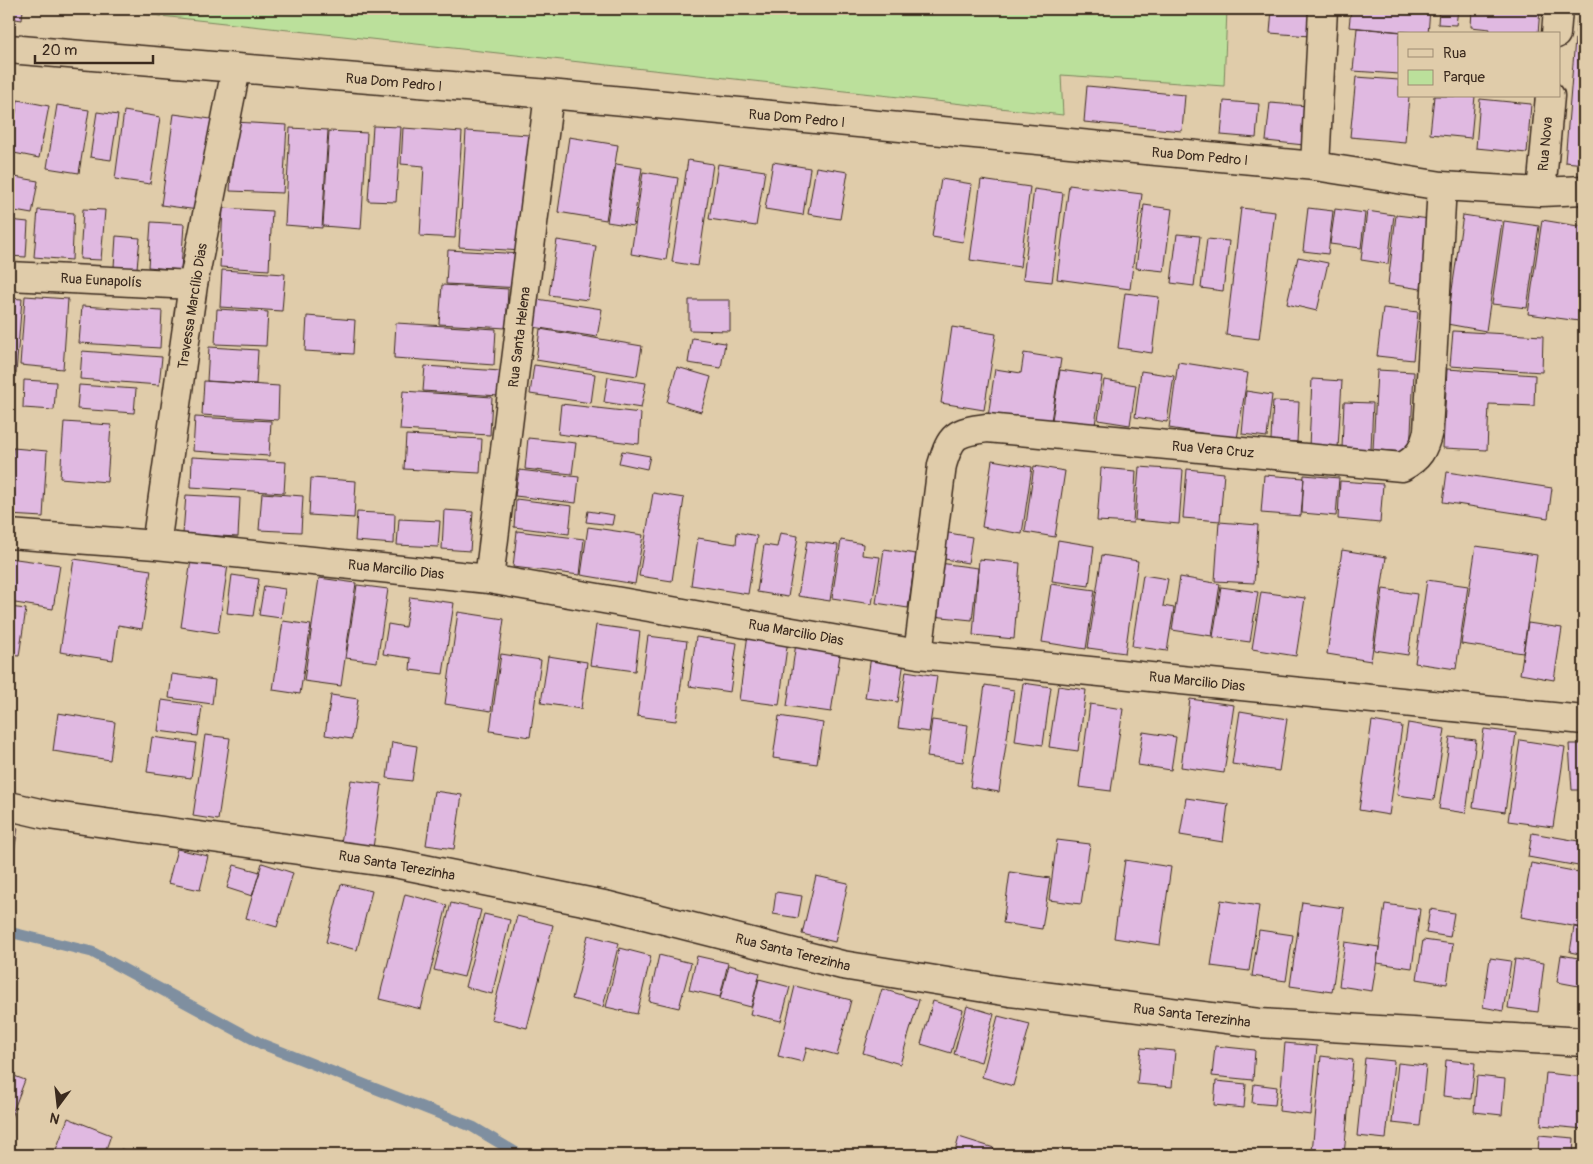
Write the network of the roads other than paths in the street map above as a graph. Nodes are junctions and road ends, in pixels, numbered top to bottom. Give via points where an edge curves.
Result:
1 (1323, 9) edge
2 (1558, 9) edge
3 (1556, 32) edge
4 (9, 49) edge
5 (236, 69) junction
6 (549, 94) junction
7 (1550, 98) edge
8 (1315, 166) junction
9 (1442, 186) junction
10 (1584, 190) edge
11 (1541, 192) junction
12 (9, 276) edge
13 (193, 285) junction
14 (9, 534) edge
15 (156, 545) junction
16 (489, 579) junction
17 (918, 654) junction
18 (1584, 720) edge
19 (9, 806) edge
20 (1584, 1042) edge

1 - 8 street
2 - 3 street
4 - 5 street, Rua Dom Pedro I
5 - 6 street, Rua Dom Pedro I
5 - 13 street, Travessa Marcílio Dias
6 - 8 street, Rua Dom Pedro I
6 - 16 street, Rua Santa Helena
7 - 11 street, Rua Nova
8 - 9 street, Rua Dom Pedro I
9 - 11 street, Rua Dom Pedro I
9 - 17 street, Rua Vera Cruz via 1428,431 1424,448 1416,460 1402,467 987,428 964,431 949,442 942,465
10 - 11 street, Rua Dom Pedro I
12 - 13 street, Rua Eunapolís
13 - 15 street, Travessa Marcílio Dias
14 - 15 street, Rua Marcilio Dias
15 - 16 street, Rua Marcilio Dias
16 - 17 street, Rua Marcilio Dias
17 - 18 street, Rua Marcilio Dias
19 - 20 street, Rua Santa Terezinha via 48,815 399,864 609,906 842,965 1010,992 1259,1023

